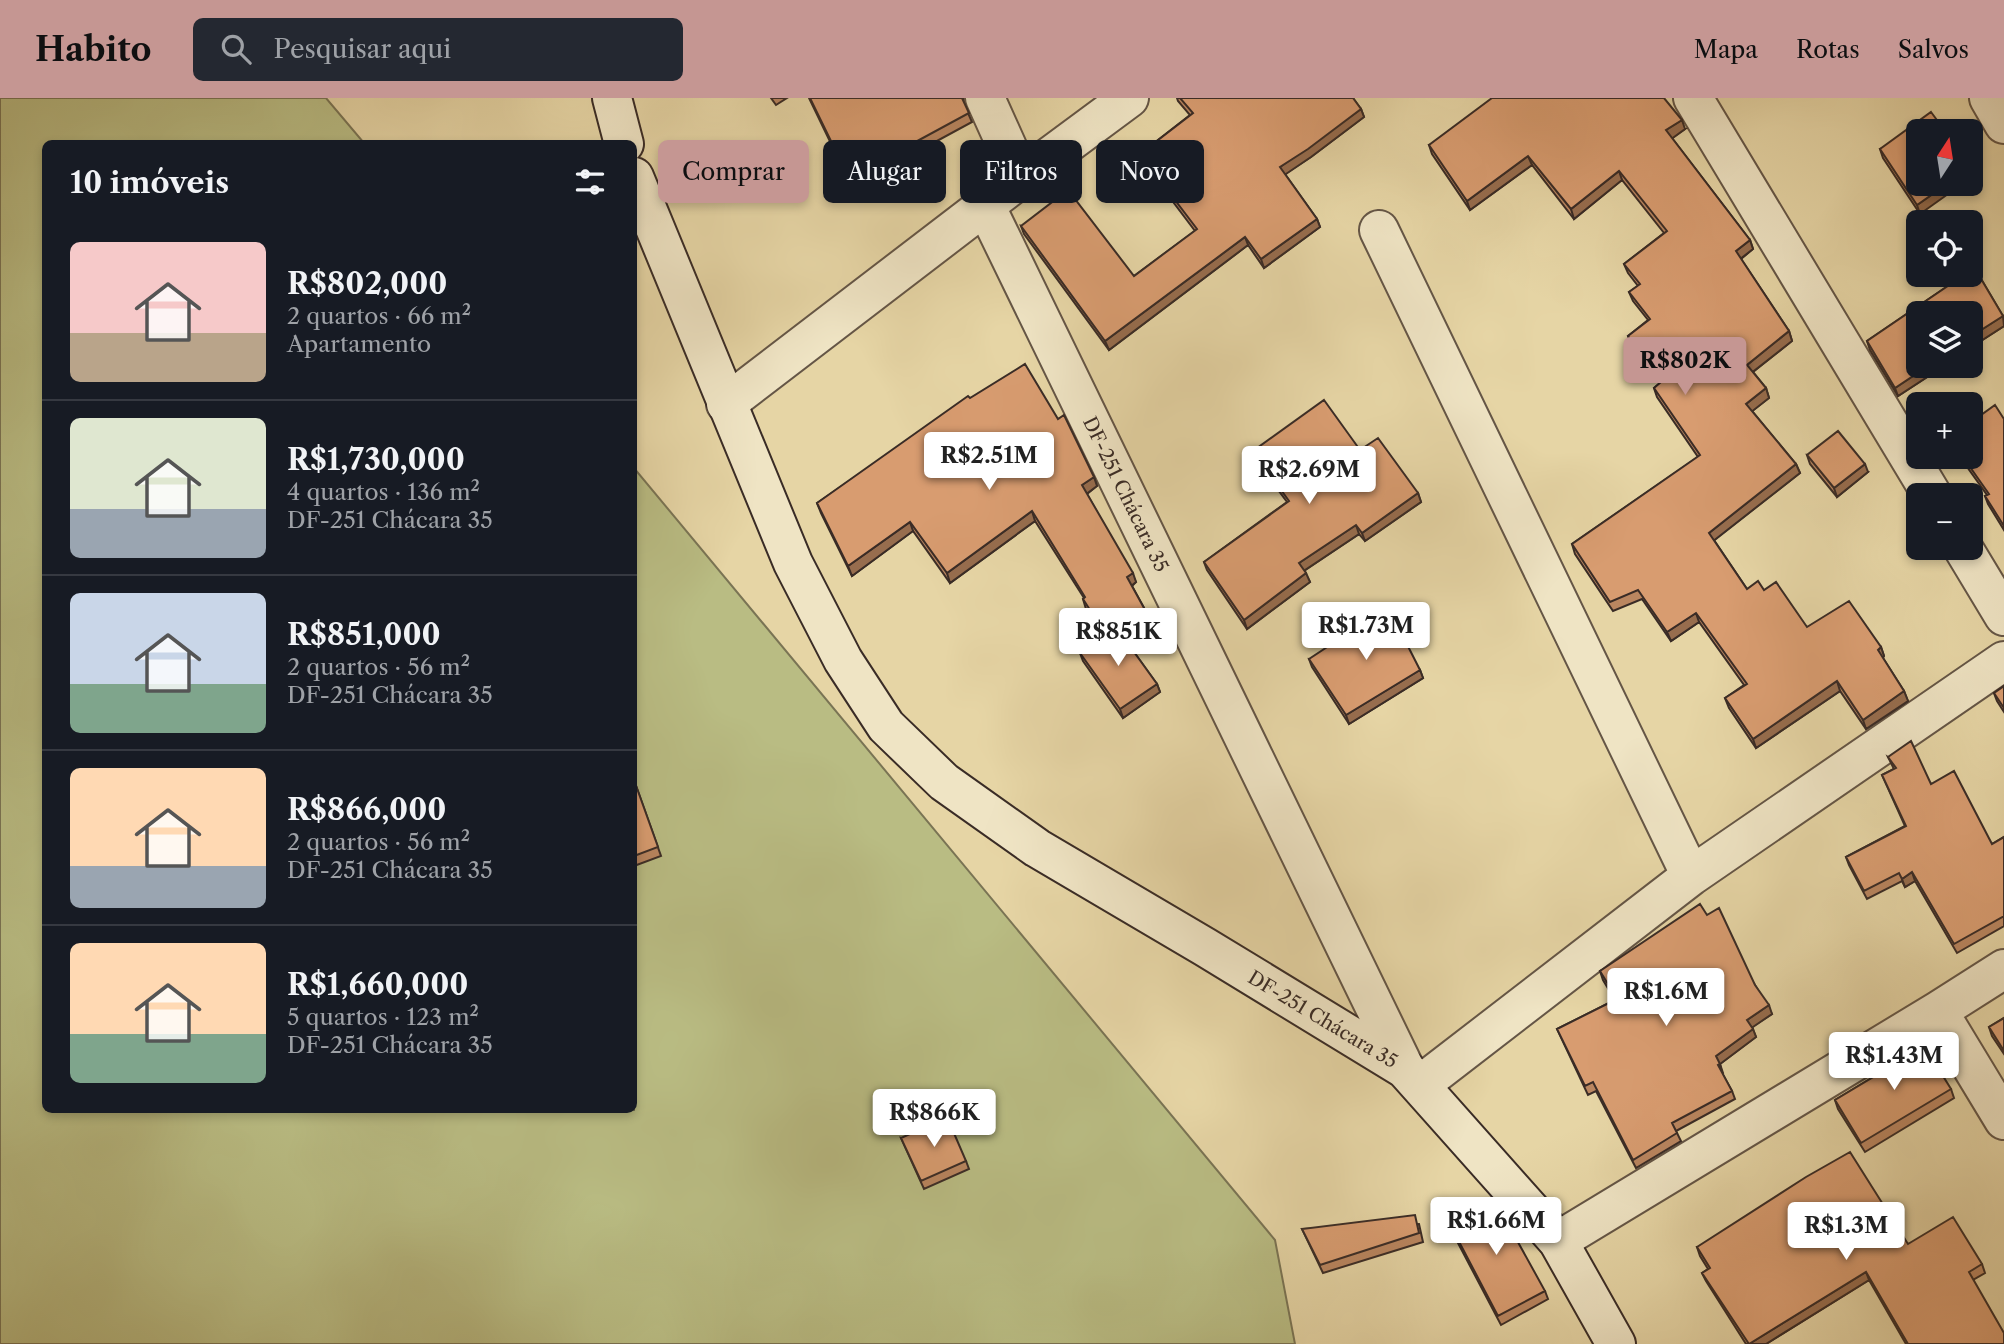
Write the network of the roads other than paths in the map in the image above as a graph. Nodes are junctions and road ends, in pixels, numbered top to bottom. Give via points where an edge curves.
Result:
1 (612, 98) edge
2 (985, 98) edge
3 (1129, 98) edge
4 (1693, 98) edge
5 (1989, 98) edge
6 (2004, 124) edge
7 (623, 140) edge
8 (1004, 140) edge
9 (1072, 140) edge
10 (637, 184) edge
11 (988, 203) edge
12 (985, 205) junction
13 (1379, 230) dead end
14 (726, 404) junction
15 (1925, 483) edge
16 (1970, 560) edge
17 (2004, 616) edge
18 (2004, 661) edge
19 (1691, 876) junction
20 (2004, 969) edge
21 (1938, 1011) junction
22 (1412, 1077) junction
23 (2004, 1120) edge
24 (1558, 1241) junction
25 (1616, 1344) edge

1 - 7 street
2 - 8 street
3 - 9 street
4 - 15 street
5 - 6 street
10 - 14 street, DF-251 Chácara 35
11 - 12 street
12 - 14 street
12 - 22 street, DF-251 Chácara 35
13 - 19 street
14 - 22 street, DF-251 Chácara 35 via 793,563 843,660 886,726 944,782 1037,848
16 - 17 street
18 - 19 street
19 - 22 street
20 - 21 street
21 - 23 street
21 - 24 street
22 - 24 street
24 - 25 street

